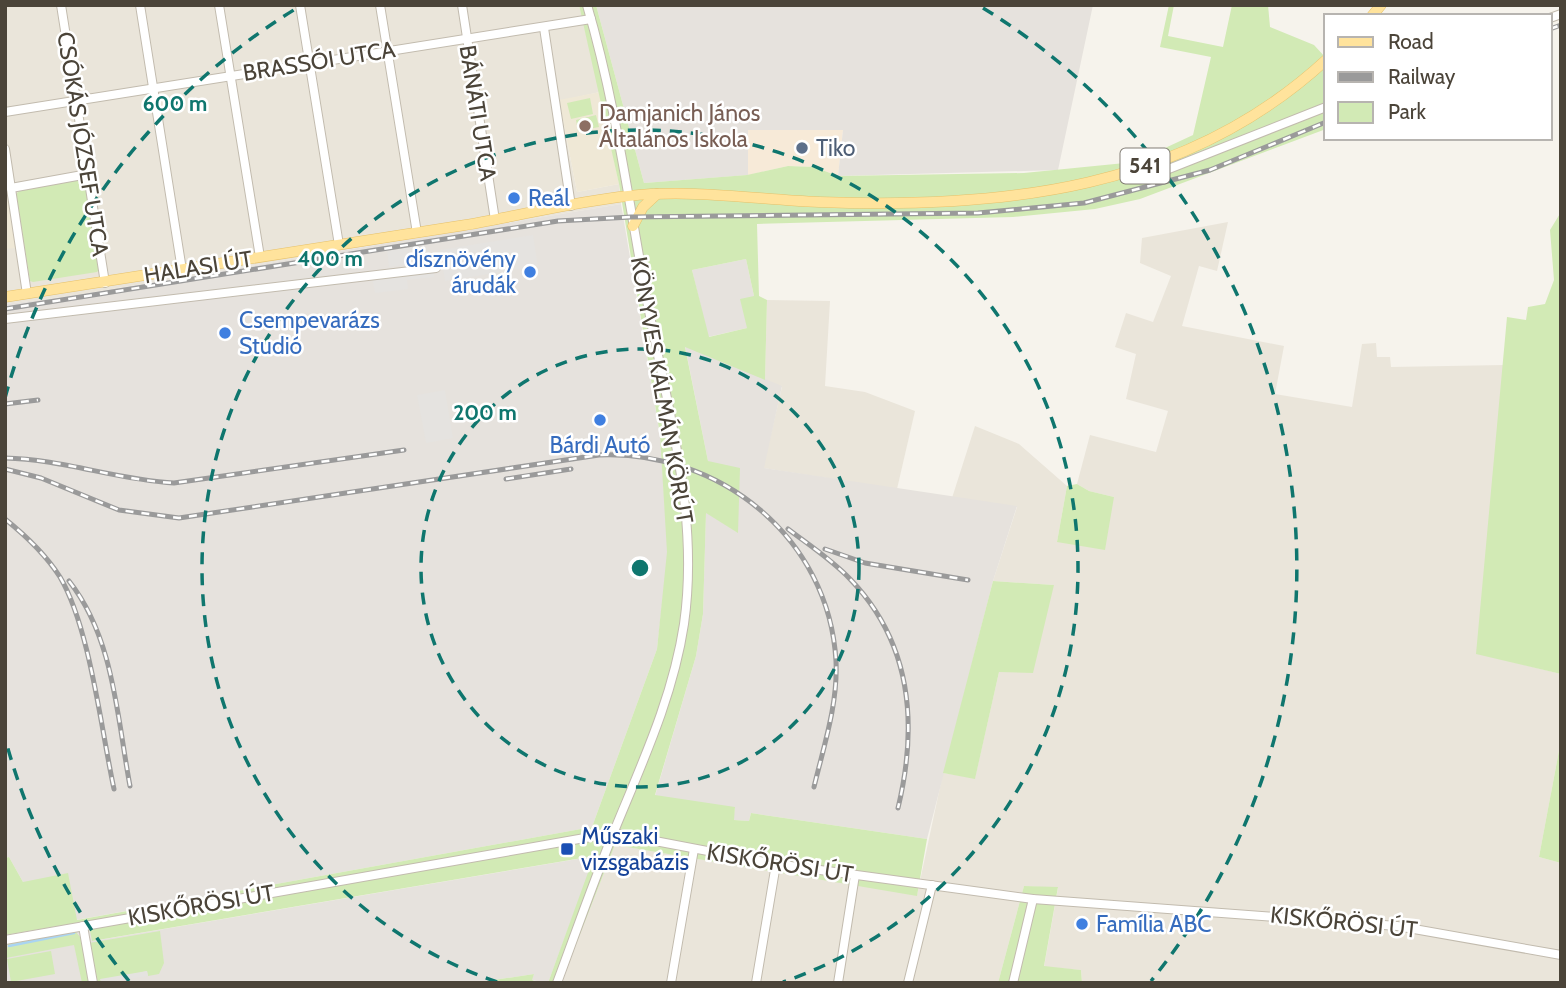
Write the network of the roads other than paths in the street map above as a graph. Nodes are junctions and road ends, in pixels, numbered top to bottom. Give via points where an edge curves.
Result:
1 (61, 5) edge
2 (140, 5) edge
3 (219, 5) edge
4 (300, 5) edge
5 (380, 5) edge
6 (462, 5) edge
7 (587, 5) edge
8 (591, 19) junction
9 (544, 28) junction
10 (467, 37) junction
11 (387, 50) junction
12 (309, 63) junction
13 (1324, 66) edge
14 (231, 75) junction
15 (153, 88) junction
16 (76, 101) junction
17 (1324, 108) edge
18 (5, 112) edge
19 (5, 149) edge
20 (1161, 172) dead end
21 (88, 174) junction
22 (11, 188) junction
23 (657, 194) junction
24 (628, 196) junction
25 (571, 206) junction
26 (495, 220) junction
27 (633, 226) junction
28 (417, 233) junction
29 (339, 246) junction
30 (260, 257) junction
31 (436, 268) dead end
32 (182, 270) junction
33 (105, 283) junction
34 (27, 294) junction
35 (5, 298) edge
36 (5, 319) edge
37 (613, 833) junction
38 (694, 849) junction
39 (776, 864) junction
40 (856, 875) junction
41 (932, 885) junction
42 (1033, 900) junction
43 (83, 926) junction
44 (5, 940) edge
45 (1561, 955) edge
46 (93, 983) edge
47 (556, 983) edge
48 (671, 983) edge
49 (755, 983) edge
50 (838, 983) edge
51 (908, 983) edge
52 (1013, 983) edge

1 - 16 street, CSÓKÁS JÓZSEF UTCA
2 - 15 street
3 - 14 street
4 - 12 street
5 - 11 street
6 - 10 street, BÁNÁTI UTCA
7 - 8 street, KÖNYVES KÁLMÁN KÖRÚT
8 - 9 street, BRASSÓI UTCA
8 - 24 street, KÖNYVES KÁLMÁN KÖRÚT via 609,87
9 - 10 street, BRASSÓI UTCA
9 - 25 street
10 - 11 street, BRASSÓI UTCA
10 - 26 street, BÁNÁTI UTCA
11 - 12 street, BRASSÓI UTCA
11 - 28 street
12 - 14 street, BRASSÓI UTCA
12 - 29 street
13 - 23 main road, HALASI ÚT / 541 via 1286,94 1195,146 1119,175 1062,190 945,202
14 - 15 street, BRASSÓI UTCA
14 - 30 street
15 - 16 street, BRASSÓI UTCA
15 - 32 street
16 - 18 street, BRASSÓI UTCA
16 - 21 street, CSÓKÁS JÓZSEF UTCA
17 - 20 street
19 - 22 street
21 - 22 street
21 - 33 street, CSÓKÁS JÓZSEF UTCA
22 - 34 street
23 - 24 main road, HALASI ÚT / 541
23 - 27 main road via 643,206
24 - 25 main road, HALASI ÚT / 541
24 - 27 street, KÖNYVES KÁLMÁN KÖRÚT
25 - 26 main road, HALASI ÚT / 541
26 - 28 main road, HALASI ÚT / 541
27 - 37 street, KÖNYVES KÁLMÁN KÖRÚT via 686,494 689,554 684,624 661,718
28 - 29 main road, HALASI ÚT / 541
29 - 30 main road, HALASI ÚT / 541
30 - 32 main road, HALASI ÚT / 541
31 - 36 street
32 - 33 main road, HALASI ÚT / 541
33 - 34 main road, HALASI ÚT / 541
34 - 35 main road, HALASI ÚT / 541
37 - 38 street, KISKŐRÖSI ÚT
37 - 43 street, KISKŐRÖSI ÚT
37 - 47 street, KÖNYVES KÁLMÁN KÖRÚT
38 - 39 street, KISKŐRÖSI ÚT
38 - 48 street
39 - 40 street, KISKŐRÖSI ÚT
39 - 49 street
40 - 41 street, KISKŐRÖSI ÚT
40 - 50 street
41 - 42 street, KISKŐRÖSI ÚT
41 - 51 street
42 - 45 street, KISKŐRÖSI ÚT via 1397,926
42 - 52 street
43 - 44 street, KISKŐRÖSI ÚT
43 - 46 street

